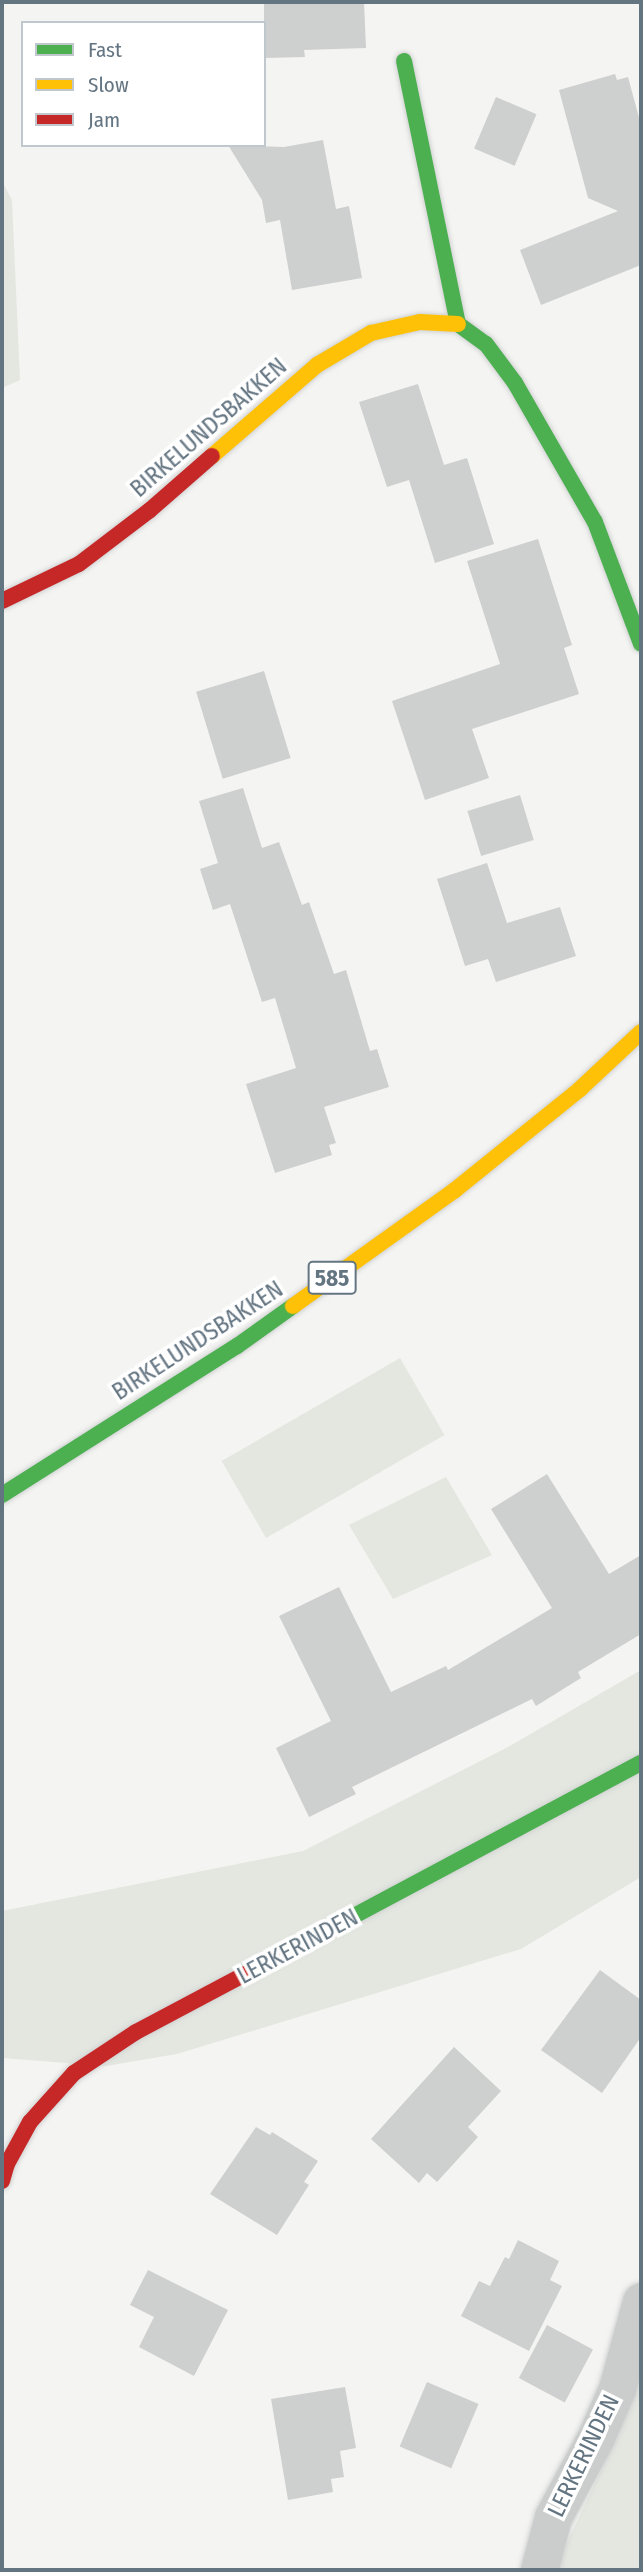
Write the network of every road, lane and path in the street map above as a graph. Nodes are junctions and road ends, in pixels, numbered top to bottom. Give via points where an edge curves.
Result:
1 (404, 61) dead end
2 (458, 324) junction
3 (2, 601) edge
4 (641, 644) edge
5 (641, 1032) edge
6 (2, 1495) edge
7 (641, 1763) edge
8 (2, 2181) edge
9 (641, 2301) edge
10 (539, 2570) edge

1 - 2 street
2 - 3 street, BIRKELUNDSBAKKEN via 419,322 372,333 317,365 150,510 79,564
2 - 4 street via 486,344 515,383 589,511
5 - 6 street, BIRKELUNDSBAKKEN / 585 via 580,1089 444,1198 237,1346
7 - 8 street, LERKERINDEN via 136,2032 74,2073 30,2122
9 - 10 street, LERKERINDEN via 617,2389 553,2517

